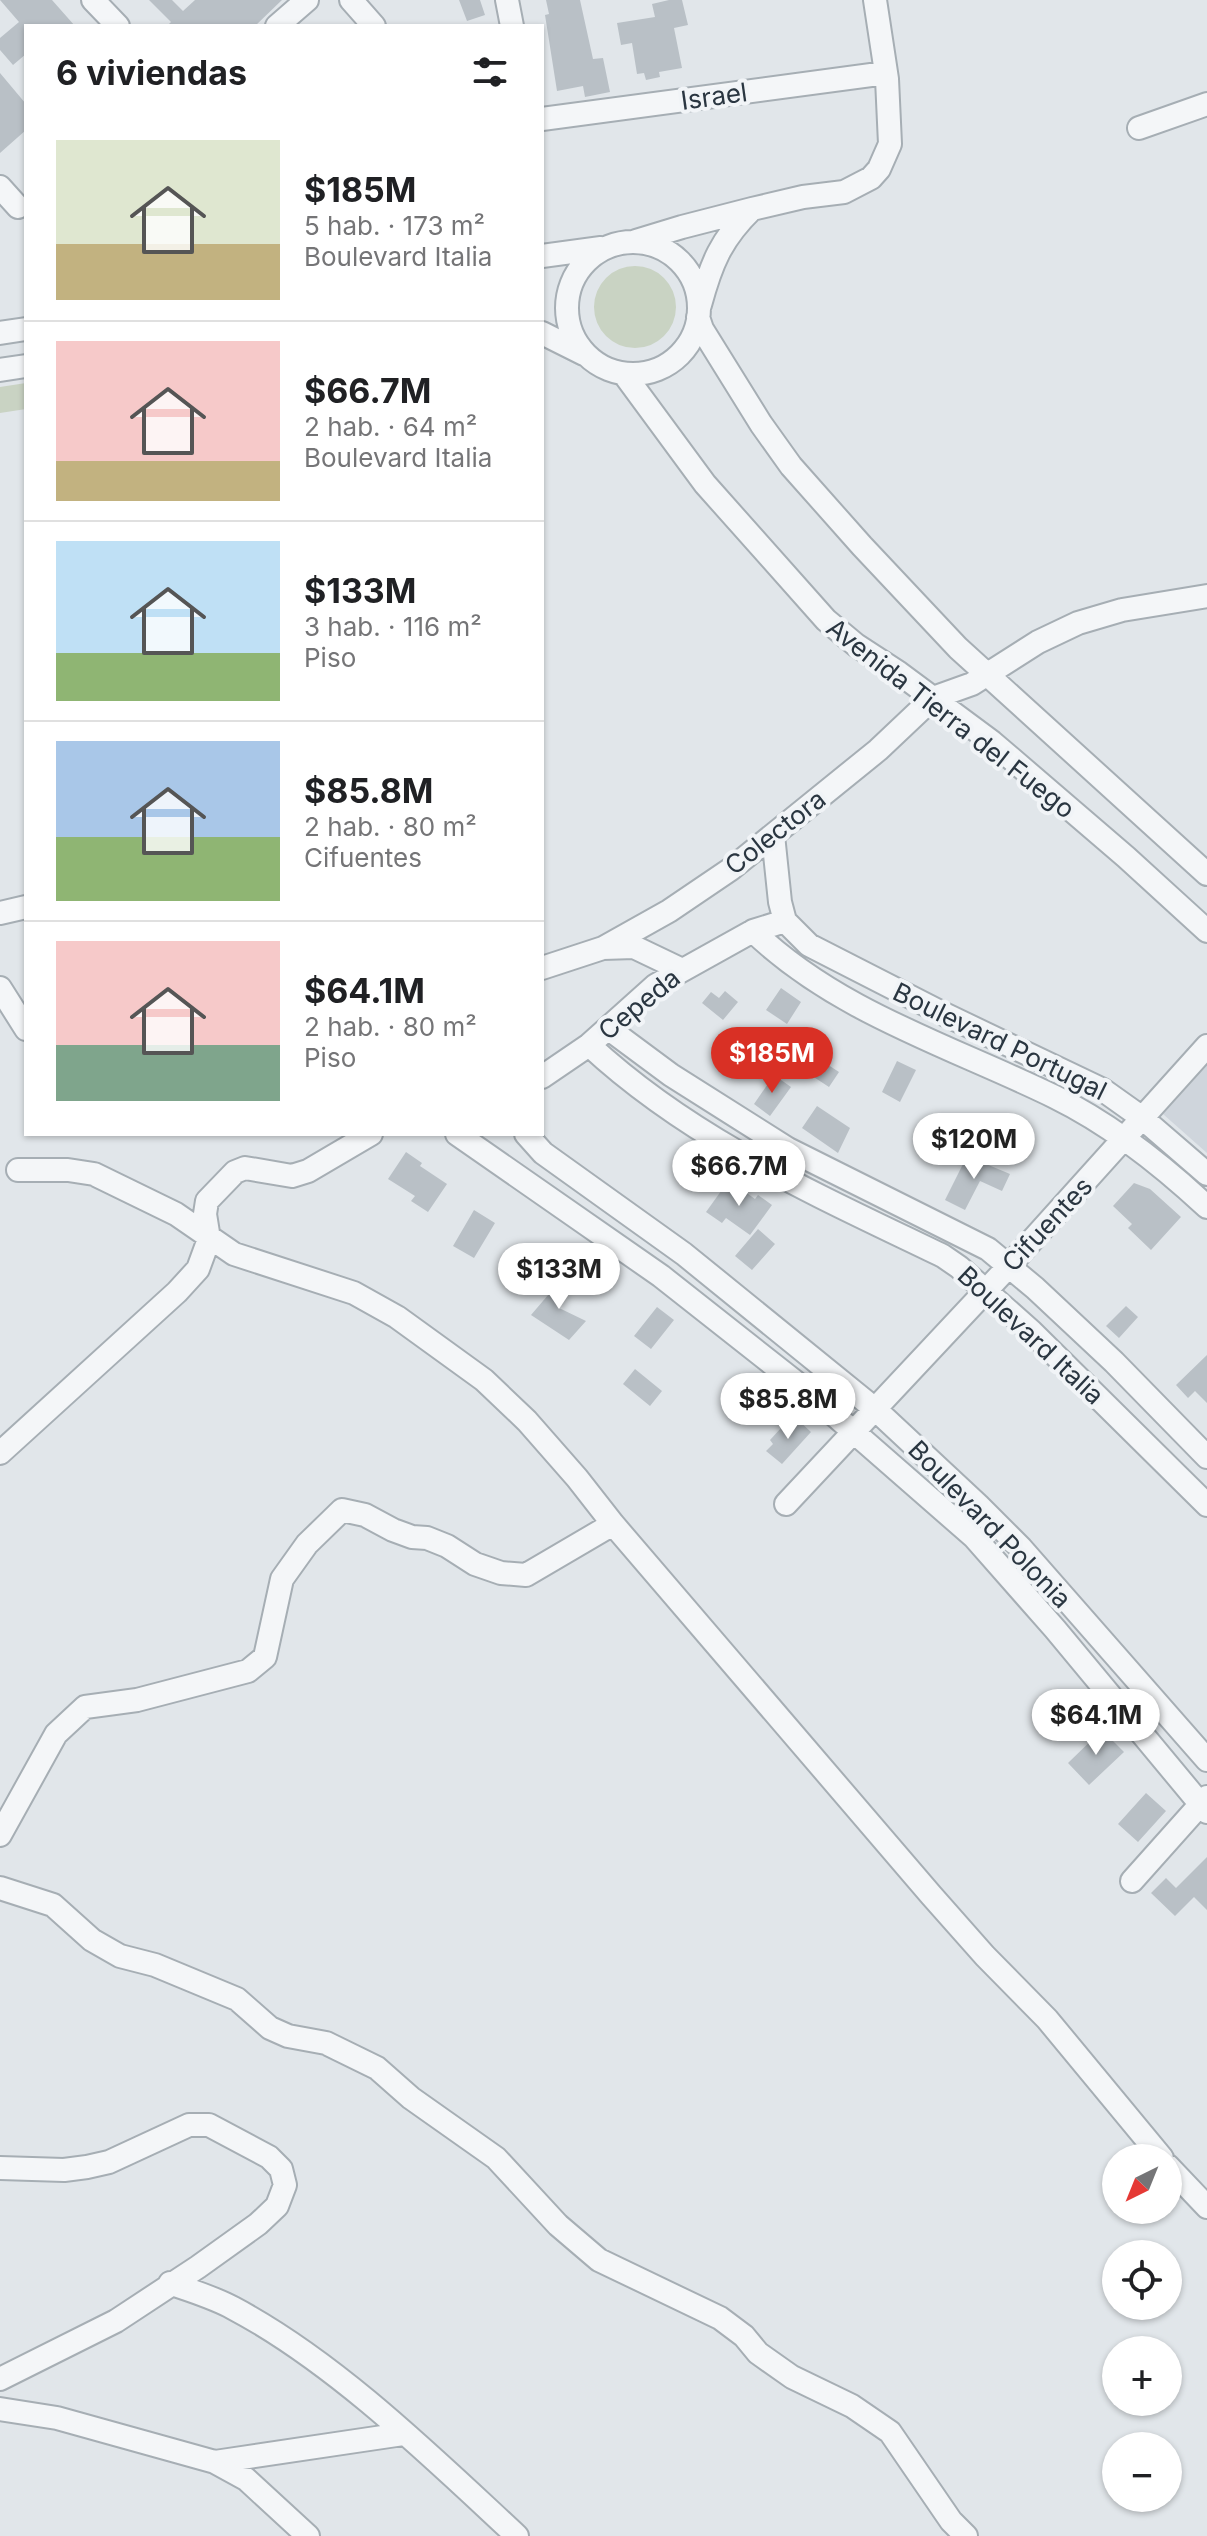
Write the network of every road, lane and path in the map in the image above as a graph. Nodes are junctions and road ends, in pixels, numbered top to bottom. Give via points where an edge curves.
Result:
1 (93, 0) edge
2 (307, 0) edge
3 (351, 0) edge
4 (507, 0) edge
5 (875, 0) edge
6 (116, 24) edge
7 (279, 24) edge
8 (372, 24) edge
9 (512, 24) edge
10 (886, 73) junction
11 (1207, 104) edge
12 (544, 119) edge
13 (1139, 128) dead end
14 (0, 187) edge
15 (15, 208) edge
16 (752, 209) junction
17 (636, 241) junction
18 (606, 247) junction
19 (544, 256) edge
20 (699, 313) junction
21 (24, 329) edge
22 (0, 333) edge
23 (544, 334) edge
24 (588, 357) junction
25 (24, 366) edge
26 (0, 370) edge
27 (624, 374) junction
28 (1203, 602) edge
29 (988, 675) junction
30 (933, 698) junction
31 (773, 835) junction
32 (1207, 874) edge
33 (24, 907) edge
34 (0, 913) edge
35 (785, 921) junction
36 (753, 931) junction
37 (1207, 931) edge
38 (603, 948) junction
39 (544, 967) edge
40 (680, 969) junction
41 (0, 988) edge
42 (24, 1026) edge
43 (609, 1029) junction
44 (589, 1045) junction
45 (1207, 1046) edge
46 (544, 1076) edge
47 (1141, 1117) junction
48 (368, 1136) edge
49 (460, 1136) edge
50 (528, 1136) edge
51 (1124, 1139) junction
52 (18, 1170) dead end
53 (1207, 1174) edge
54 (1207, 1207) edge
55 (209, 1239) junction
56 (1009, 1266) junction
57 (985, 1290) junction
58 (875, 1409) junction
59 (853, 1432) junction
60 (0, 1453) edge
61 (1207, 1457) edge
62 (786, 1504) dead end
63 (1207, 1505) edge
64 (613, 1524) junction
65 (1207, 1760) edge
66 (1205, 1805) edge
67 (0, 1835) edge
68 (1132, 1881) dead end
69 (0, 1888) edge
70 (1150, 2144) edge
71 (0, 2168) edge
72 (1182, 2181) edge
73 (1207, 2207) edge
74 (170, 2283) junction
75 (0, 2379) edge
76 (0, 2409) edge
77 (403, 2434) junction
78 (215, 2462) junction
79 (308, 2536) edge
80 (517, 2536) edge
81 (966, 2536) edge

1 - 6 street
2 - 7 street
3 - 8 street
4 - 9 street
5 - 10 street
10 - 12 street, Israel
10 - 16 street via 890,144 871,178 844,192
11 - 13 street
14 - 15 street
16 - 17 street
16 - 20 street via 715,258
17 - 18 street
17 - 20 street via 661,248 684,266 698,294
18 - 19 street
18 - 24 street via 578,270 567,302 573,336
20 - 27 street via 692,339 673,361 649,372
20 - 29 street, Avenida Tierra del Fuego via 702,329 791,466
21 - 22 street
23 - 24 street
24 - 27 street
25 - 26 street
27 - 30 street, Avenida Tierra del Fuego via 705,484 826,620
28 - 29 street via 1122,610 1078,623
29 - 30 street
29 - 32 street, Avenida Tierra del Fuego
30 - 31 street, Colectora
30 - 37 street, Avenida Tierra del Fuego via 992,742
31 - 35 street
31 - 38 street, Colectora via 669,911
33 - 34 street
35 - 36 street, Cepeda
35 - 47 street, Boulevard Portugal via 809,945 1103,1090
36 - 40 street, Cepeda
36 - 51 street, Boulevard Portugal via 775,953 832,990 924,1040 1057,1098
38 - 39 street
38 - 40 street via 634,947
40 - 43 street, Cepeda
41 - 42 street
43 - 44 street, Cepeda
43 - 56 street, Boulevard Italia via 788,1149 970,1238
44 - 46 street, Cepeda
44 - 57 street, Boulevard Italia via 622,1076 714,1140 943,1256
45 - 47 street, Cifuentes
47 - 51 street, Cifuentes
47 - 53 street, Boulevard Portugal
48 - 55 street via 292,1176 245,1168 235,1172 207,1201
49 - 59 street, Boulevard Polonia via 661,1276
50 - 58 street, Boulevard Polonia
51 - 54 street, Boulevard Portugal
51 - 56 street, Cifuentes
52 - 55 street via 94,1174 176,1214
55 - 60 street via 198,1269 177,1292
55 - 64 street via 234,1254 354,1293 440,1346 527,1421
56 - 57 street, Cifuentes
56 - 61 street, Boulevard Italia
57 - 58 street, Cifuentes
57 - 63 street, Boulevard Italia
58 - 59 street, Cifuentes
58 - 65 street, Boulevard Polonia via 1021,1548
59 - 62 street, Cifuentes
59 - 66 street, Boulevard Polonia via 974,1537
64 - 67 street via 526,1575 475,1564 447,1546 342,1510 307,1544 282,1579 265,1657 257,1665 137,1700 85,1707 56,1734
64 - 70 street
66 - 68 street
69 - 81 street via 53,1905 92,1940 120,1956 237,1999 270,2028 326,2043 377,2068 496,2158 599,2260 720,2318 792,2377 852,2406 890,2432
71 - 74 street via 64,2170 109,2162 189,2125 209,2125 269,2157 281,2169 285,2185 277,2206
72 - 73 street
74 - 75 street via 116,2321
74 - 77 street via 231,2307 317,2361
76 - 78 street via 57,2418
77 - 78 street
77 - 80 street
78 - 79 street via 246,2479

